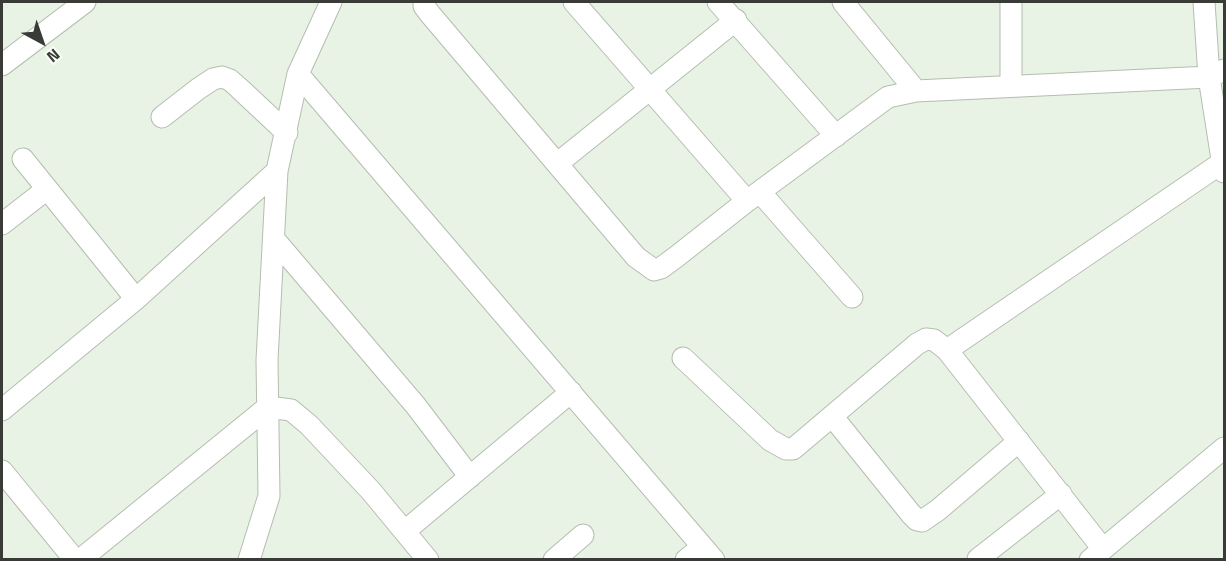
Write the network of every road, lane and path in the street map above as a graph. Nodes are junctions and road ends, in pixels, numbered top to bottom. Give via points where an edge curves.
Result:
1 (85, 2) edge
2 (331, 2) edge
3 (424, 2) edge
4 (574, 2) edge
5 (718, 2) edge
6 (843, 2) edge
7 (1011, 2) edge
8 (1204, 2) edge
9 (736, 20) junction
10 (4, 56) edge
11 (1216, 73) edge
12 (298, 74) junction
13 (1011, 86) junction
14 (650, 89) junction
15 (916, 91) junction
16 (162, 117) dead end
17 (287, 133) junction
18 (836, 136) junction
19 (23, 159) dead end
20 (558, 163) junction
21 (1224, 167) edge
22 (277, 171) junction
23 (47, 189) junction
24 (753, 197) junction
25 (2, 224) edge
26 (274, 238) junction
27 (852, 297) dead end
28 (136, 299) junction
29 (947, 350) junction
30 (683, 358) dead end
31 (570, 392) junction
32 (267, 407) junction
33 (2, 410) edge
34 (832, 416) junction
35 (1019, 441) junction
36 (1224, 448) edge
37 (2, 471) edge
38 (470, 477) junction
39 (1061, 494) junction
40 (405, 531) junction
41 (583, 535) dead end
42 (1097, 554) edge
43 (701, 555) edge
44 (250, 559) edge
45 (978, 559) edge
46 (77, 560) edge
47 (428, 560) edge
48 (554, 560) edge

1 - 10 street
2 - 12 street
3 - 20 street via 430,14
4 - 14 street
5 - 9 street
6 - 15 street
7 - 13 street
8 - 11 street
9 - 14 street
9 - 18 street
11 - 13 street
11 - 21 street
12 - 17 street
12 - 31 street
13 - 15 street
14 - 20 street
14 - 24 street
15 - 18 street via 888,97
16 - 17 street via 198,89 222,77 239,87
17 - 22 street
18 - 24 street
19 - 23 street
20 - 24 street via 636,257 654,270
21 - 29 street
22 - 26 street
22 - 28 street
23 - 25 street
23 - 28 street
24 - 27 street
26 - 32 street
26 - 38 street via 416,406
28 - 33 street
29 - 34 street via 934,340 917,344
29 - 35 street
30 - 34 street via 779,447 793,449
31 - 38 street
31 - 43 street
32 - 40 street via 291,411 309,425
32 - 44 street via 269,496
32 - 46 street
34 - 35 street via 917,520 922,521
35 - 39 street
36 - 42 street
37 - 46 street
38 - 40 street
39 - 42 street
39 - 45 street
40 - 47 street
41 - 48 street

